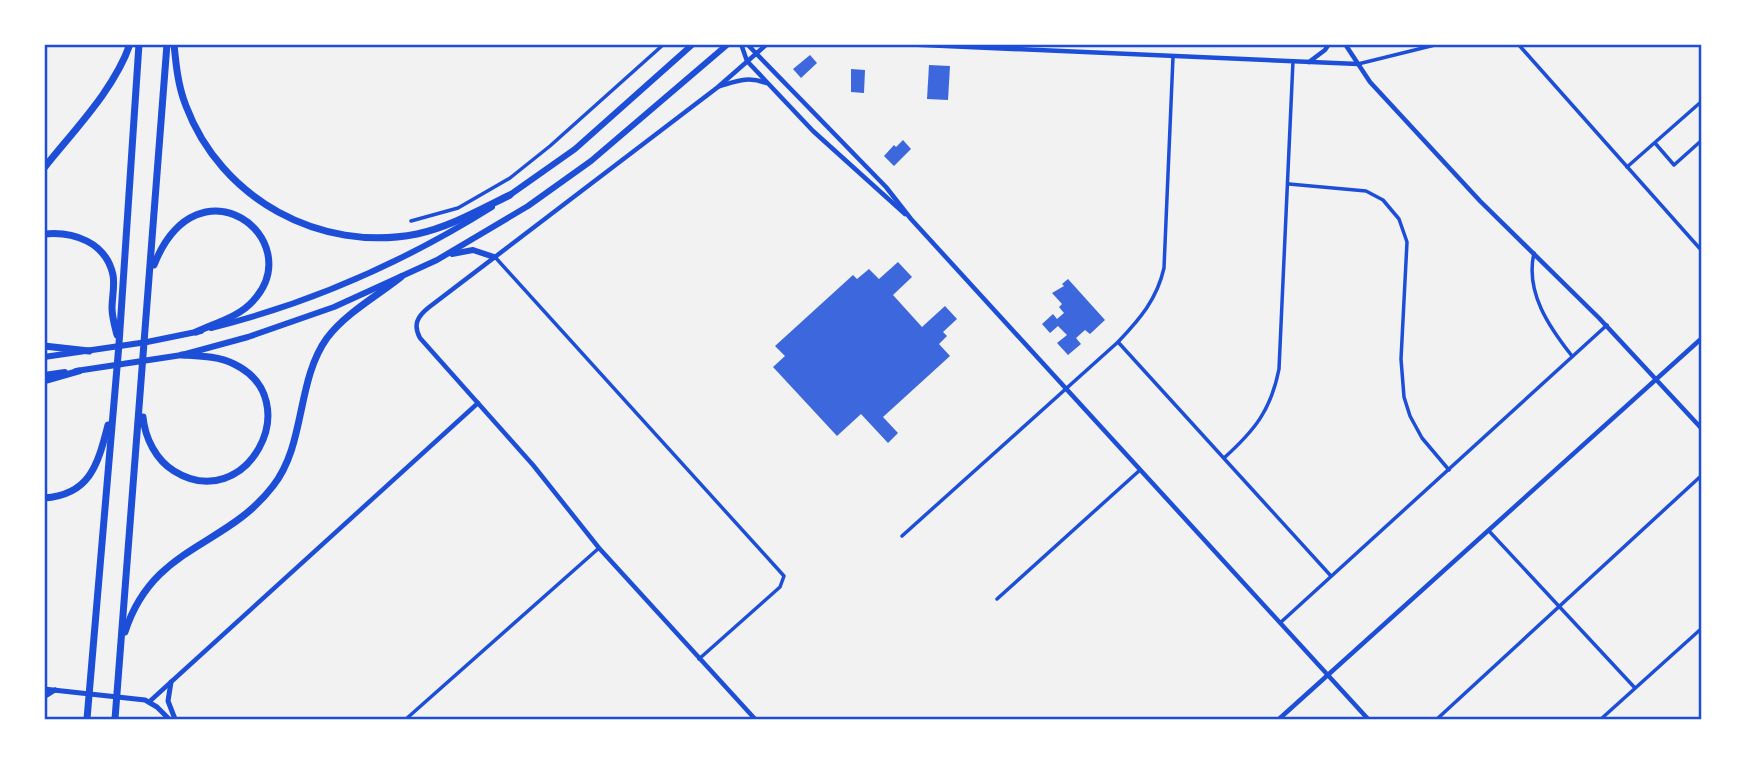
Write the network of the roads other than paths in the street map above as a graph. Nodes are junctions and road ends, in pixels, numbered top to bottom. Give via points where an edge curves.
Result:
1 (130, 44) edge
2 (139, 44) edge
3 (167, 44) edge
4 (174, 44) edge
5 (664, 44) edge
6 (693, 44) edge
7 (728, 44) edge
8 (741, 44) edge
9 (747, 44) edge
10 (767, 44) edge
11 (900, 44) edge
12 (1329, 44) edge
13 (1345, 44) edge
14 (1438, 44) edge
15 (1518, 44) edge
16 (757, 53) junction
17 (1173, 57) junction
18 (747, 61) junction
19 (1293, 61) junction
20 (1309, 62) junction
21 (1359, 64) junction
22 (769, 86) junction
23 (719, 87) junction
24 (1702, 101) edge
25 (1702, 140) edge
26 (1655, 143) junction
27 (1627, 167) junction
28 (44, 168) edge
29 (1289, 184) junction
30 (510, 195) junction
31 (911, 219) junction
32 (411, 221) dead end
33 (44, 234) edge
34 (1702, 251) edge
35 (1534, 253) junction
36 (494, 257) junction
37 (437, 260) junction
38 (151, 272) junction
39 (401, 277) junction
40 (1607, 326) junction
41 (196, 332) junction
42 (1702, 338) edge
43 (1118, 342) junction
44 (119, 344) junction
45 (44, 346) edge
46 (89, 351) junction
47 (182, 355) junction
48 (1573, 356) junction
49 (44, 357) edge
50 (79, 371) junction
51 (44, 375) edge
52 (1658, 380) junction
53 (44, 381) edge
54 (1066, 389) junction
55 (141, 395) junction
56 (114, 401) junction
57 (478, 404) junction
58 (1702, 429) edge
59 (1224, 458) junction
60 (1140, 470) junction
61 (1449, 470) junction
62 (1702, 475) edge
63 (44, 498) edge
64 (1489, 531) junction
65 (902, 536) dead end
66 (599, 548) junction
67 (1332, 576) junction
68 (997, 599) dead end
69 (1560, 606) junction
70 (1280, 623) junction
71 (1702, 628) edge
72 (120, 650) junction
73 (699, 659) junction
74 (1328, 676) junction
75 (171, 682) junction
76 (1635, 688) junction
77 (44, 689) edge
78 (54, 690) junction
79 (44, 697) edge
80 (149, 702) junction
81 (87, 716) edge
82 (115, 717) edge
83 (1607, 717) edge
84 (169, 719) edge
85 (175, 719) edge
86 (406, 719) edge
87 (755, 719) edge
88 (1279, 719) edge
89 (1367, 719) edge
90 (1437, 719) edge
91 (1601, 719) edge

1 - 28 highway via 105,90
2 - 44 highway
3 - 38 highway
4 - 30 highway via 185,104 209,151 238,185 292,220 346,235 401,236 440,227
5 - 32 street via 510,178 458,208
6 - 30 highway via 583,142
7 - 37 highway via 591,161 528,206
8 - 18 street
9 - 16 street
10 - 16 street
11 - 17 street
12 - 20 street
13 - 21 street
14 - 21 street
15 - 27 street
16 - 18 street
16 - 31 street
17 - 19 street
17 - 43 street via 1164,269 1147,311
18 - 22 street
18 - 23 street
19 - 20 street
19 - 29 street
20 - 21 street
21 - 35 street via 1370,82 1480,201
22 - 23 street via 748,79
22 - 31 street
23 - 36 street
24 - 26 street
25 - 26 street via 1674,165
26 - 27 street
27 - 34 street
29 - 59 street via 1276,383 1258,423
29 - 61 street via 1366,191 1383,200 1399,219 1407,242 1401,359 1405,397 1422,438
30 - 41 highway via 369,274 273,312
31 - 54 street
33 - 44 highway via 73,234 105,258 113,276 112,312
35 - 40 street
35 - 48 street via 1535,293 1548,323
36 - 37 highway via 469,250
36 - 57 street via 416,320 420,338
36 - 73 street via 781,570 784,581 780,587
37 - 39 highway
38 - 41 highway via 164,243 190,216 222,211 256,229 268,260 263,287 246,308
38 - 55 highway
39 - 47 highway via 270,330
39 - 72 highway via 326,339 314,365 287,462 272,488 158,574 137,603
40 - 48 street
40 - 52 street
41 - 46 highway
42 - 52 street
43 - 54 street
43 - 59 street
44 - 56 highway
45 - 46 highway
46 - 49 highway
47 - 50 highway
47 - 55 highway via 229,361 260,387 268,424 263,443 250,462 235,474 212,481 175,472 148,439
48 - 61 street
50 - 51 highway
50 - 53 highway
52 - 58 street
52 - 64 street
54 - 60 street
54 - 65 street
55 - 72 highway
56 - 63 highway via 93,473 73,490
56 - 81 highway
57 - 66 street
57 - 75 street
59 - 67 street
60 - 68 street
60 - 70 street
61 - 67 street
62 - 69 street
64 - 69 street
64 - 74 street
66 - 73 street
66 - 86 street
67 - 70 street
69 - 76 street
69 - 90 street
70 - 74 street
71 - 76 street
72 - 82 highway
73 - 87 street
74 - 88 street
74 - 89 street
75 - 80 street
75 - 85 main road via 168,701
76 - 83 street
77 - 78 main road
78 - 79 main road
78 - 80 main road
80 - 84 main road
83 - 91 street

